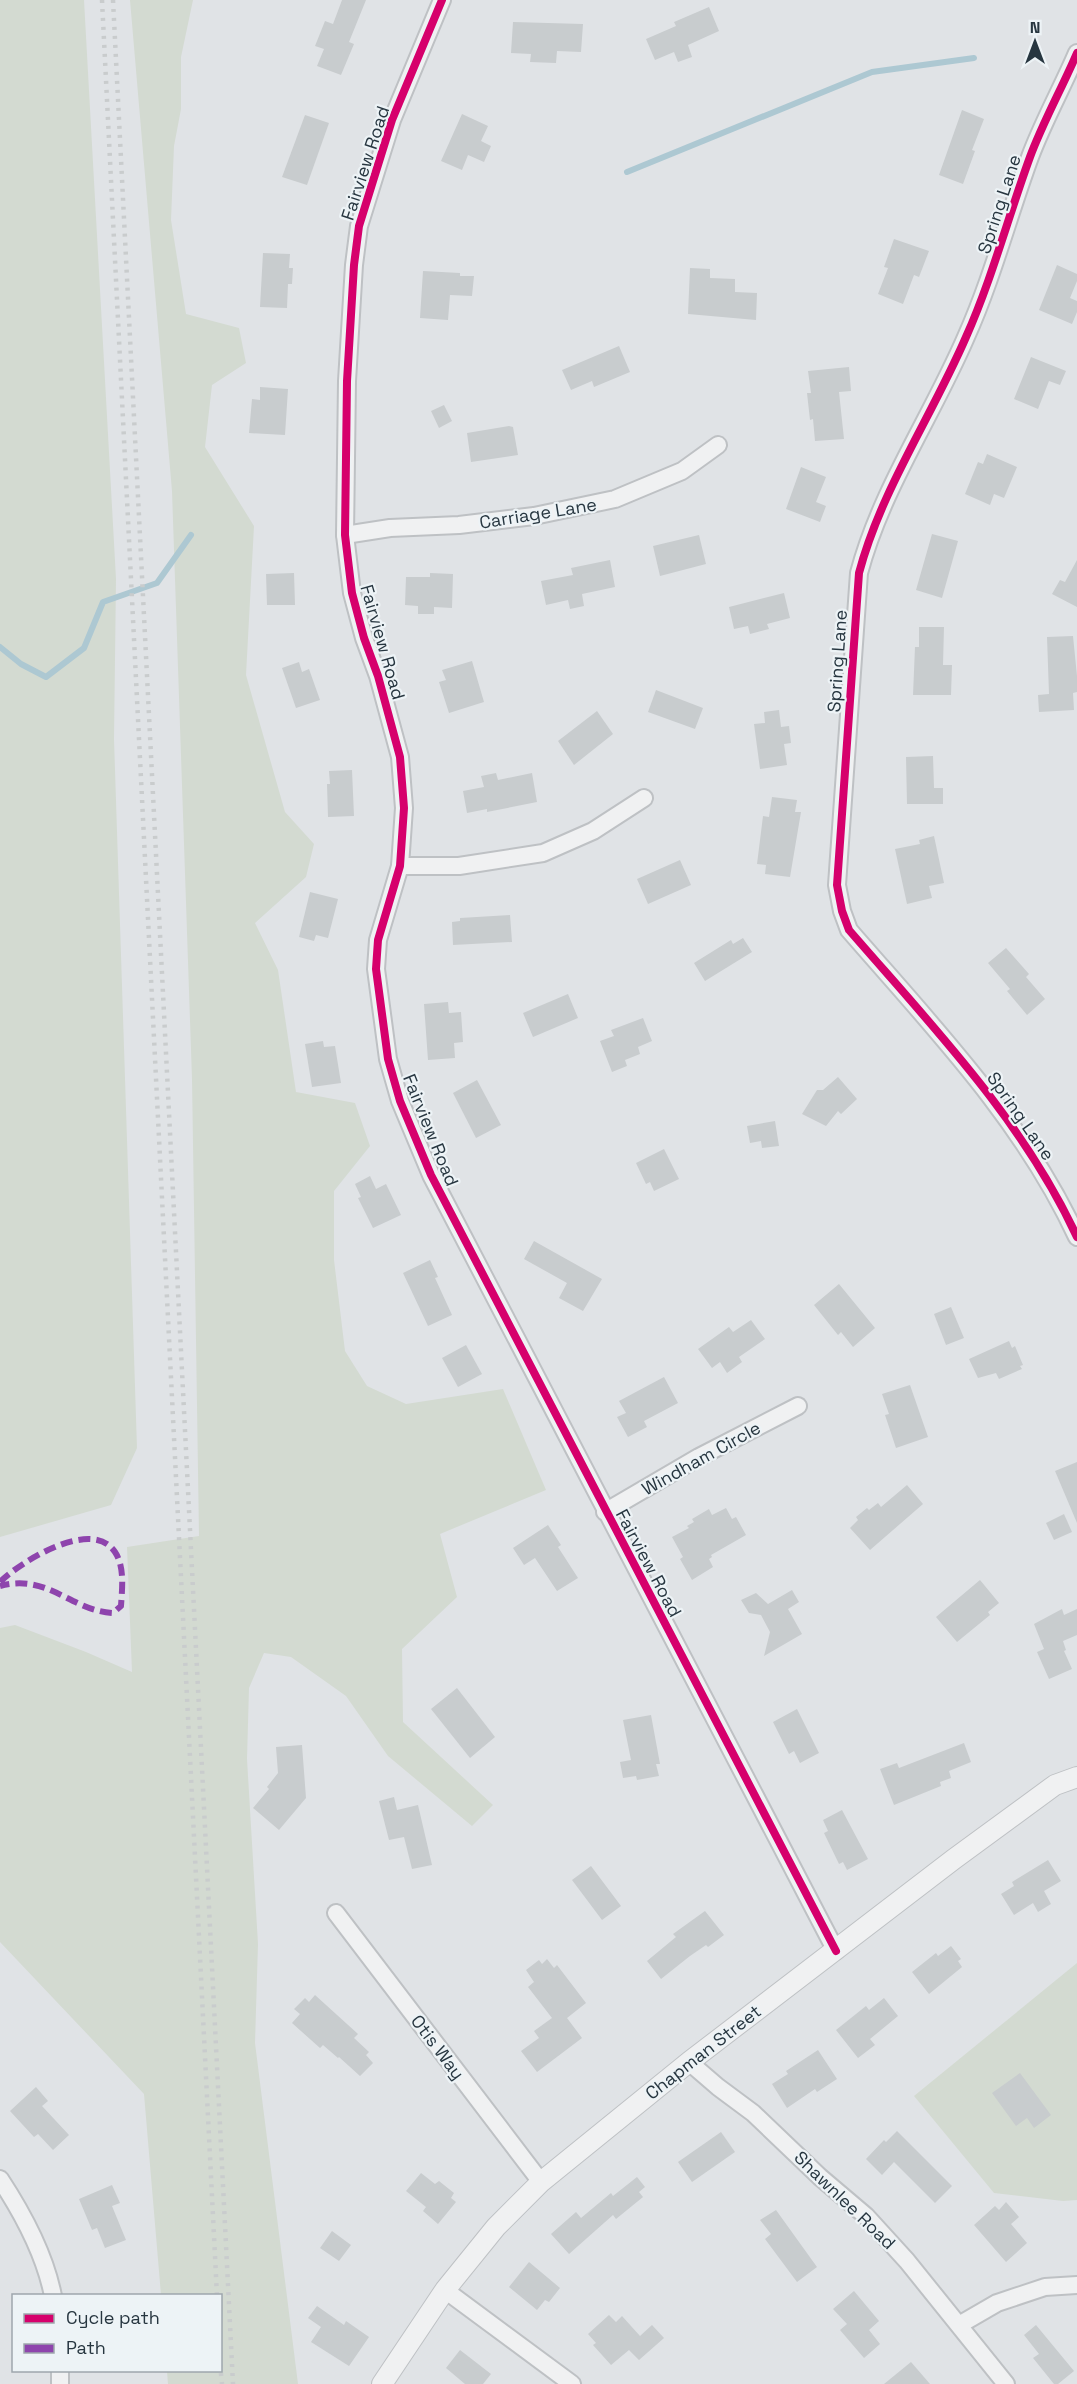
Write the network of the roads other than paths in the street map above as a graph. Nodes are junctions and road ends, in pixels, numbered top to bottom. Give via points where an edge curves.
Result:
1 (442, 0) edge
2 (1077, 53) edge
3 (718, 445) dead end
4 (345, 535) junction
5 (644, 798) dead end
6 (400, 866) junction
7 (1077, 1237) edge
8 (798, 1406) dead end
9 (605, 1512) junction
10 (1077, 1777) edge
11 (336, 1912) dead end
12 (836, 1951) junction
13 (689, 2062) junction
14 (0, 2180) edge
15 (541, 2182) junction
16 (1077, 2285) edge
17 (445, 2290) junction
18 (53, 2294) edge
19 (959, 2325) junction
20 (382, 2384) edge
21 (572, 2384) edge
22 (1006, 2384) edge

1 - 4 street, Fairview Road via 392,120 359,226 347,381
2 - 7 street, Spring Lane via 1031,156 986,294 867,544 859,573 837,885 849,930 1012,1123 1055,1191
3 - 4 street, Carriage Lane via 682,471 615,500 502,520
4 - 6 street, Fairview Road via 352,593 400,757 404,808
5 - 6 street via 593,831 543,853 459,866
6 - 9 street, Fairview Road via 378,940 376,969 388,1059 400,1101 431,1174
8 - 9 street, Windham Circle
9 - 12 street, Fairview Road
10 - 12 street, Chapman Street via 1055,1785
11 - 15 street, Otis Way
12 - 13 street, Chapman Street
13 - 15 street, Chapman Street
13 - 19 street, Shawnlee Road via 753,2113 866,2216
14 - 18 street via 36,2244
15 - 17 street, Chapman Street via 495,2227
16 - 19 street via 1045,2287 1007,2300
17 - 20 street, Chapman Street
17 - 21 street
19 - 22 street, Shawnlee Road

